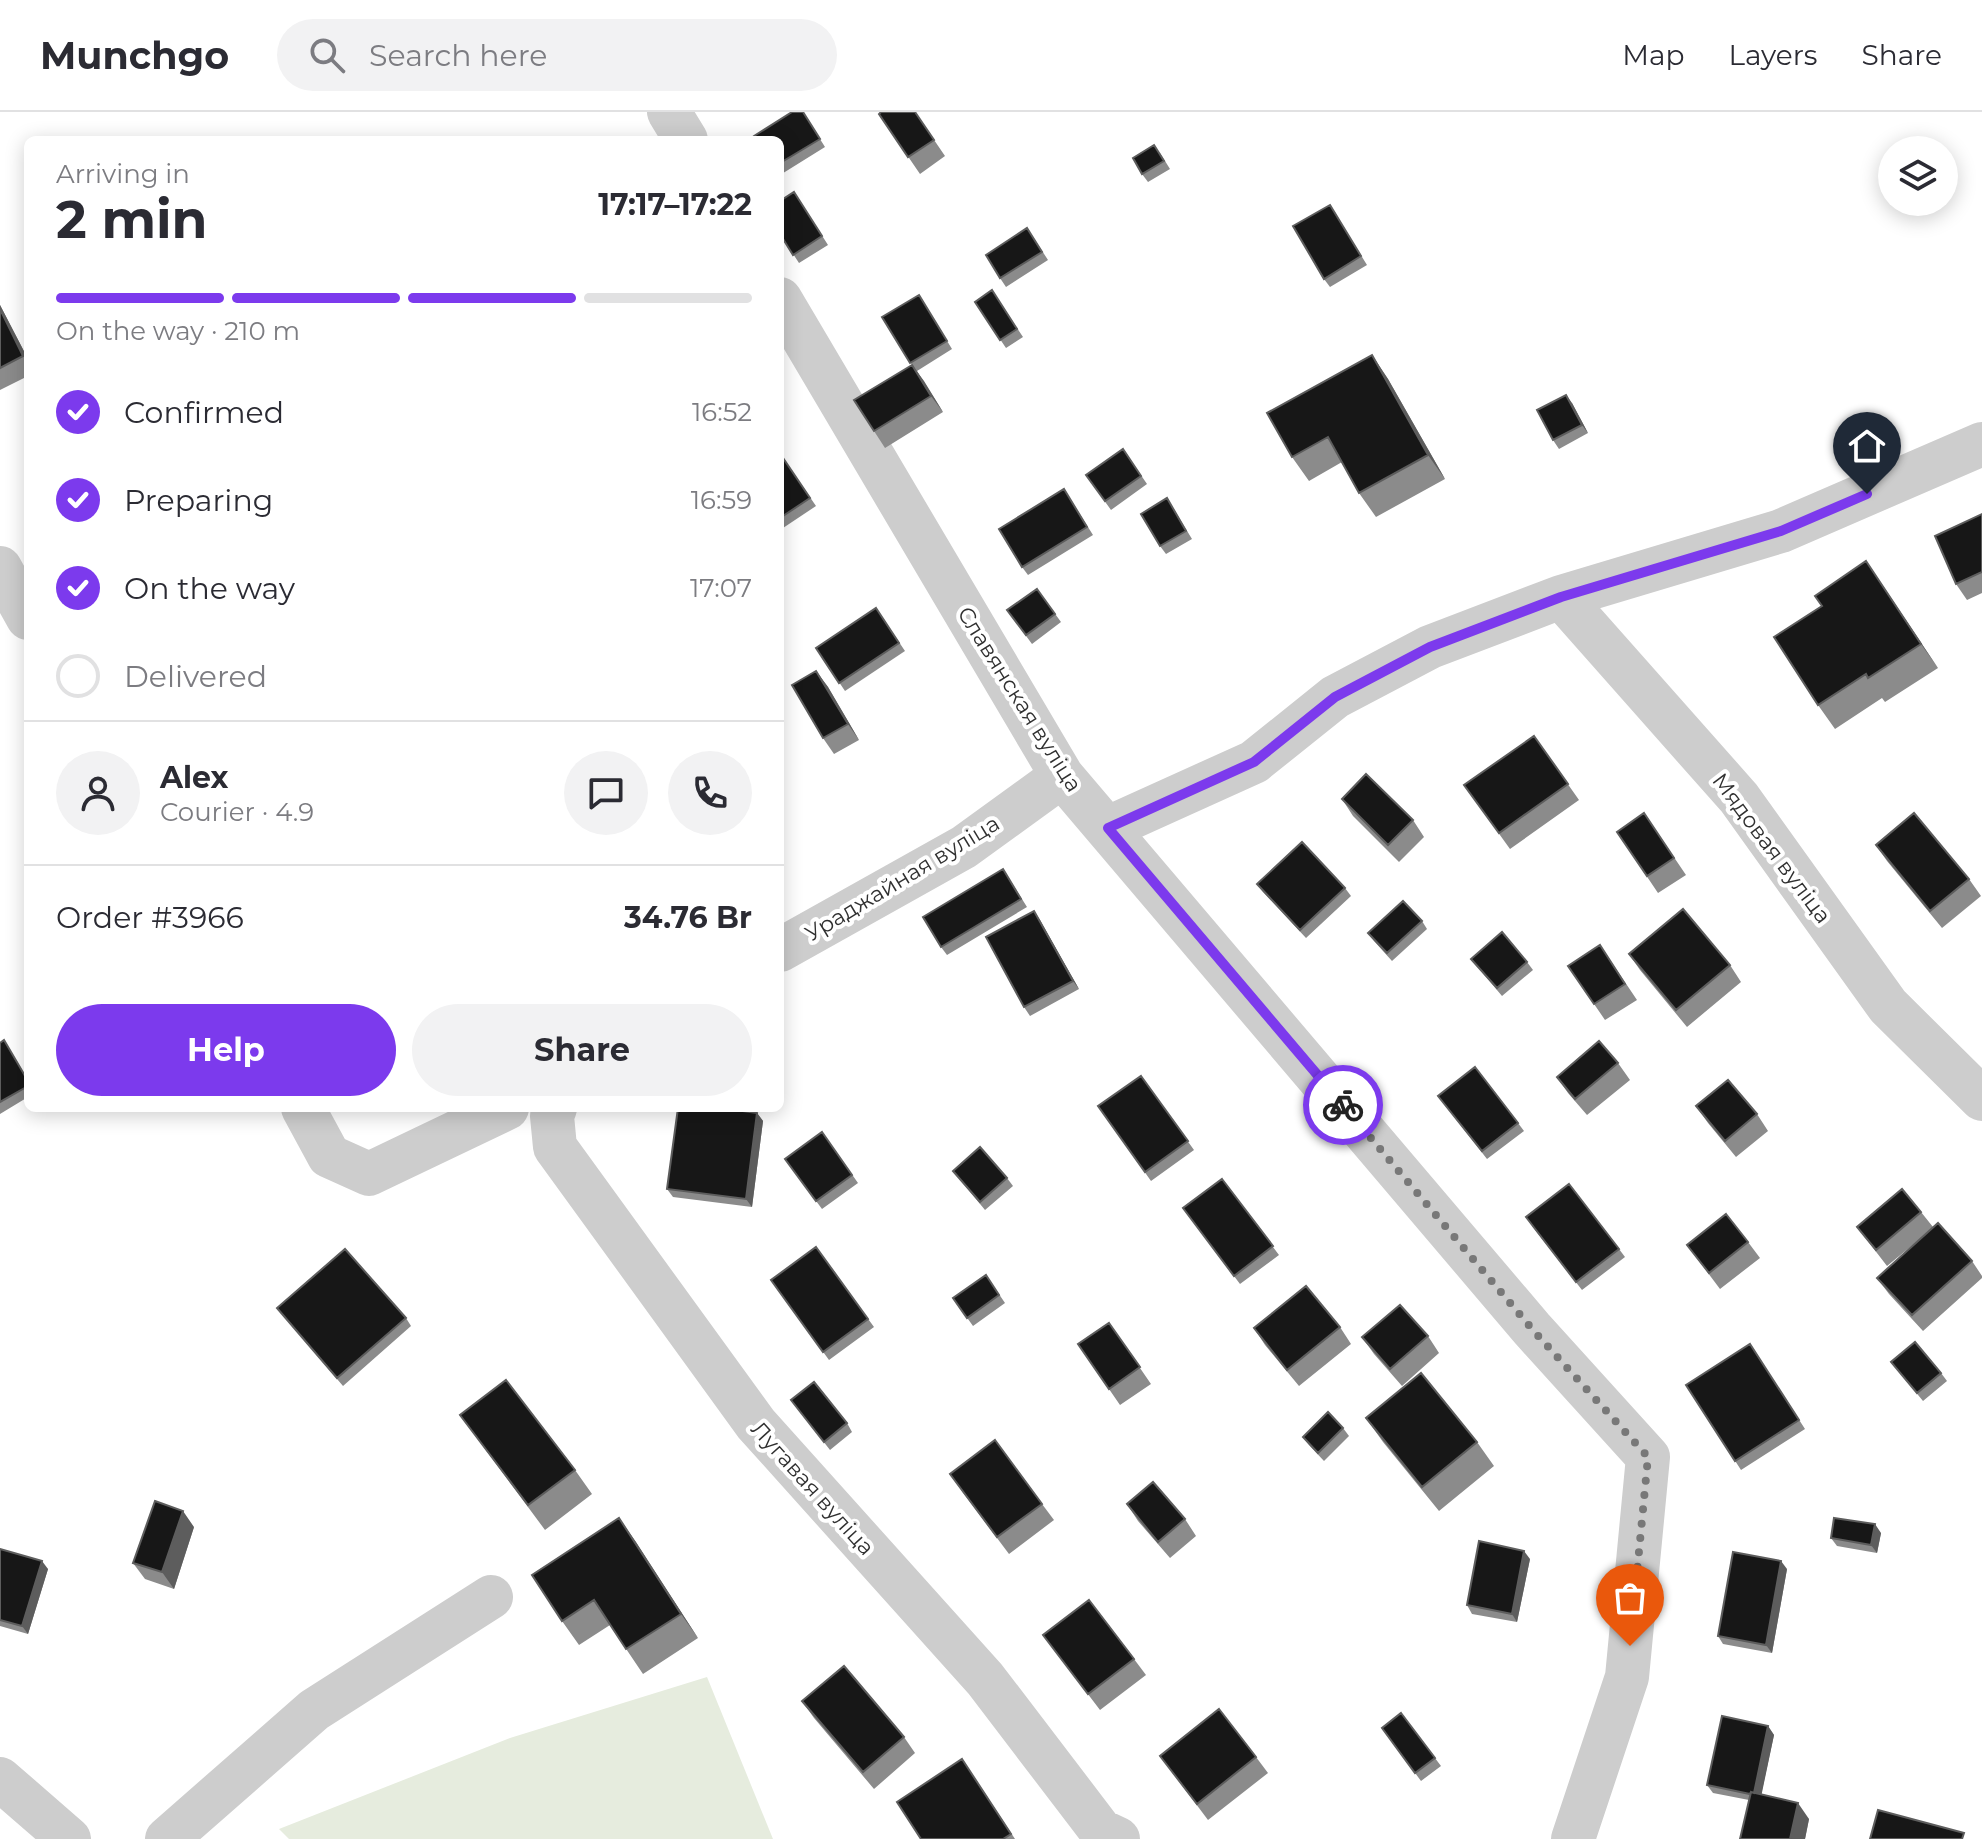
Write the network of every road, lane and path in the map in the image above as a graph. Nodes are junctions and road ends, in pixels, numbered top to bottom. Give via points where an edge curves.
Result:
1 (669, 112) edge
2 (684, 136) edge
3 (784, 306) edge
4 (1982, 444) edge
5 (0, 568) edge
6 (1561, 597) junction
7 (24, 611) edge
8 (1062, 776) junction
9 (1108, 828) junction
10 (784, 948) edge
11 (1982, 1099) edge
12 (305, 1112) edge
13 (499, 1112) edge
14 (554, 1112) edge
15 (491, 1597) dead end
16 (0, 1779) edge
17 (69, 1839) edge
18 (167, 1839) edge
19 (1118, 1839) edge
20 (1573, 1839) edge

1 - 2 street
3 - 8 street, Славянская вуліца
4 - 6 street via 1781,531
5 - 7 street
6 - 9 street via 1430,647 1335,697 1254,762
6 - 11 street, Мядовая вуліца via 1739,798 1888,1006
8 - 9 street, Славянская вуліца
8 - 10 street, Ураджайная вуліца via 964,847
9 - 20 street, Славянская вуліца via 1532,1329 1648,1457 1627,1677
12 - 13 street via 329,1156 369,1174
14 - 19 street, Лугавая вуліца via 555,1147 756,1424 985,1679 1101,1831
15 - 18 street via 314,1710
16 - 17 street

